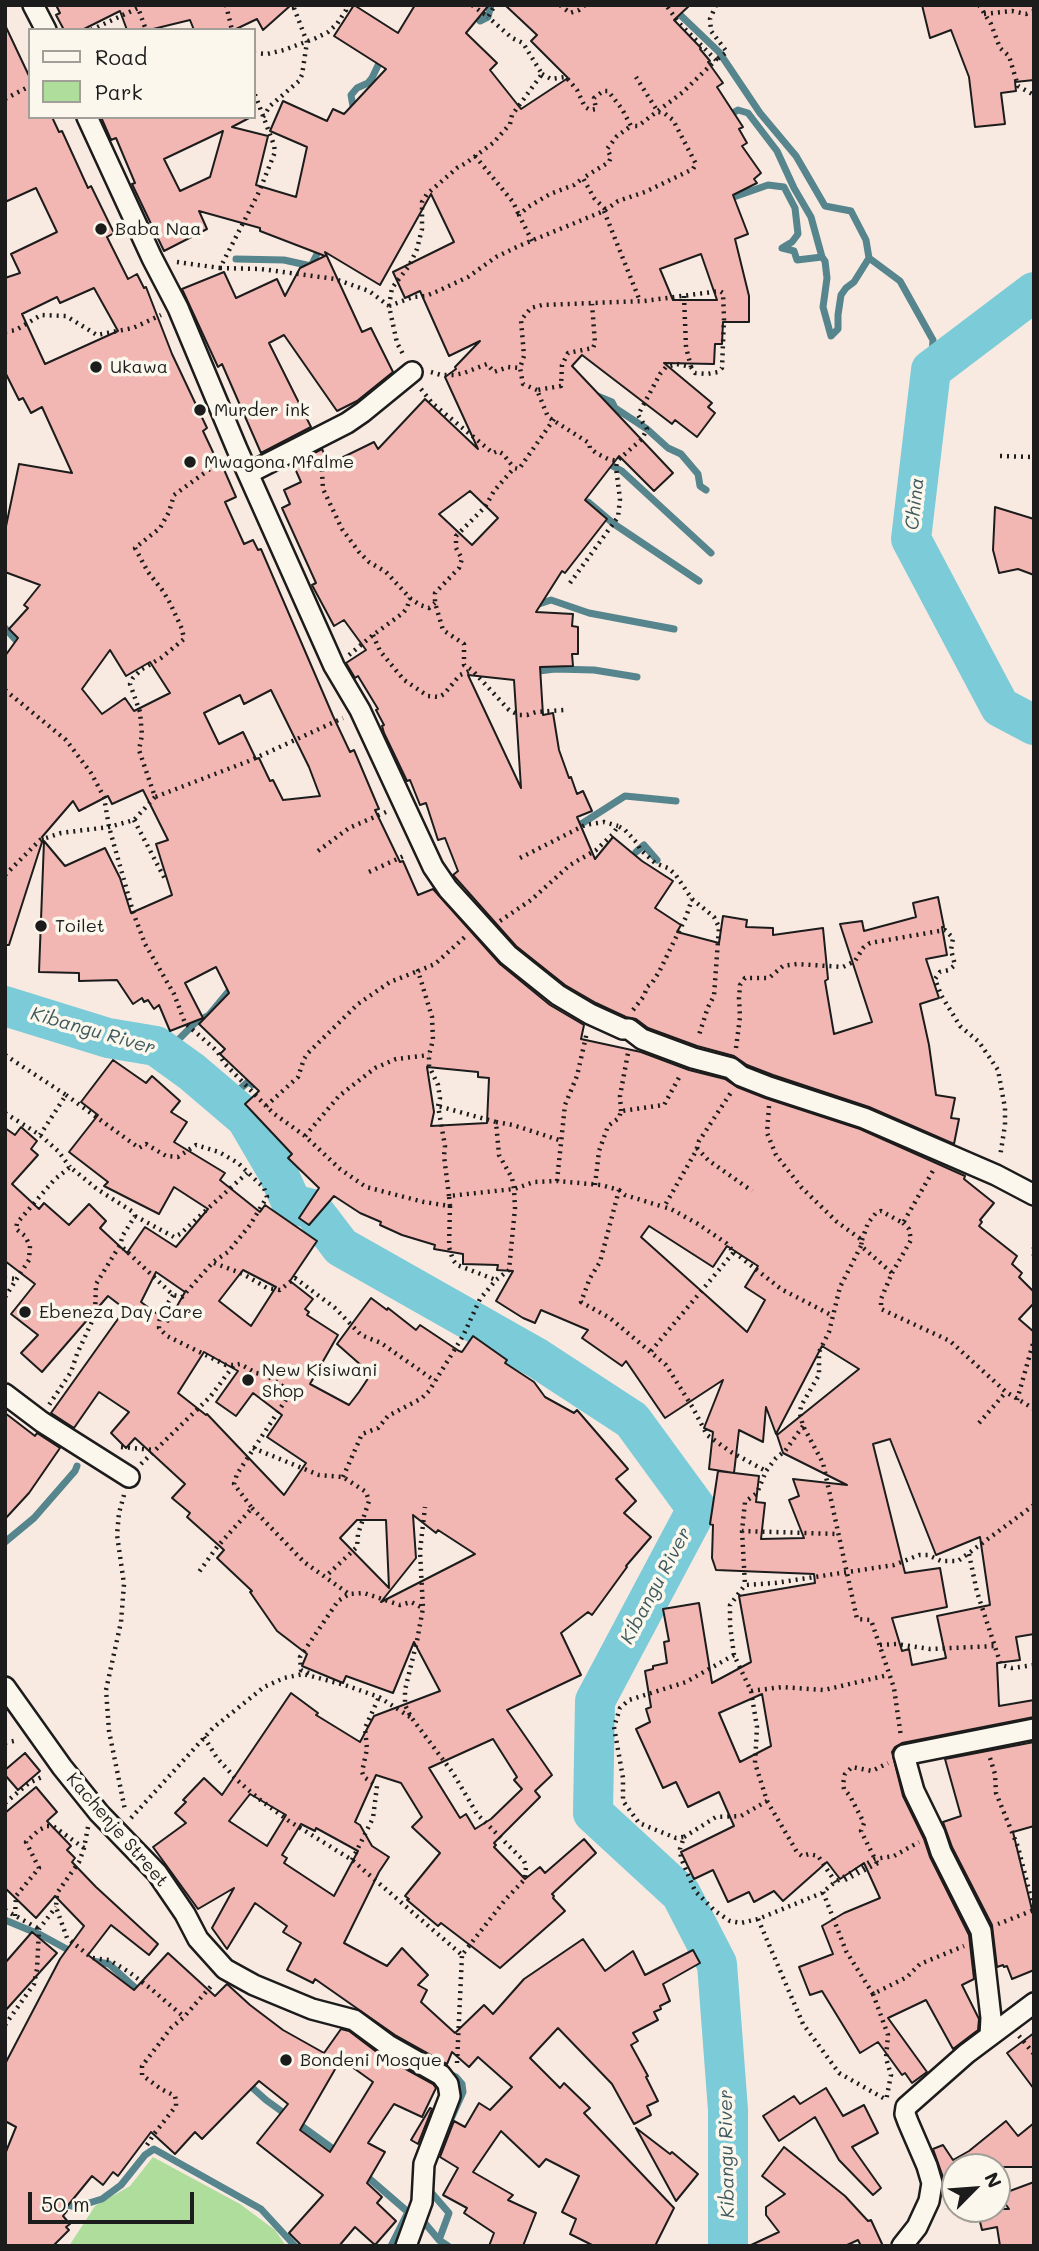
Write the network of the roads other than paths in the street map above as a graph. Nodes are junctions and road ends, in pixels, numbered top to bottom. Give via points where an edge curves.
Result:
1 (33, 5) edge
2 (45, 28) edge
3 (88, 119) edge
4 (412, 372) road end
5 (249, 473) junction
6 (1034, 1195) edge
7 (5, 1394) edge
8 (129, 1477) road end
9 (5, 1687) edge
10 (1034, 1729) edge
11 (1034, 2003) edge
12 (990, 2036) junction
13 (406, 2246) edge
14 (902, 2246) edge

1 - 2 street
3 - 5 street via 178,308
4 - 5 street via 363,412
5 - 6 street via 334,666 360,710 423,848 448,889 508,955 558,995 642,1039 864,1118
7 - 8 street
9 - 13 street, Kachenje Street via 99,1813 158,1873 198,1939 225,1969 312,2009 354,2020 442,2075 450,2092 424,2164 422,2202
10 - 12 street via 904,1755 914,1791 981,1935
11 - 12 street
12 - 14 street via 906,2107 932,2183 917,2227

